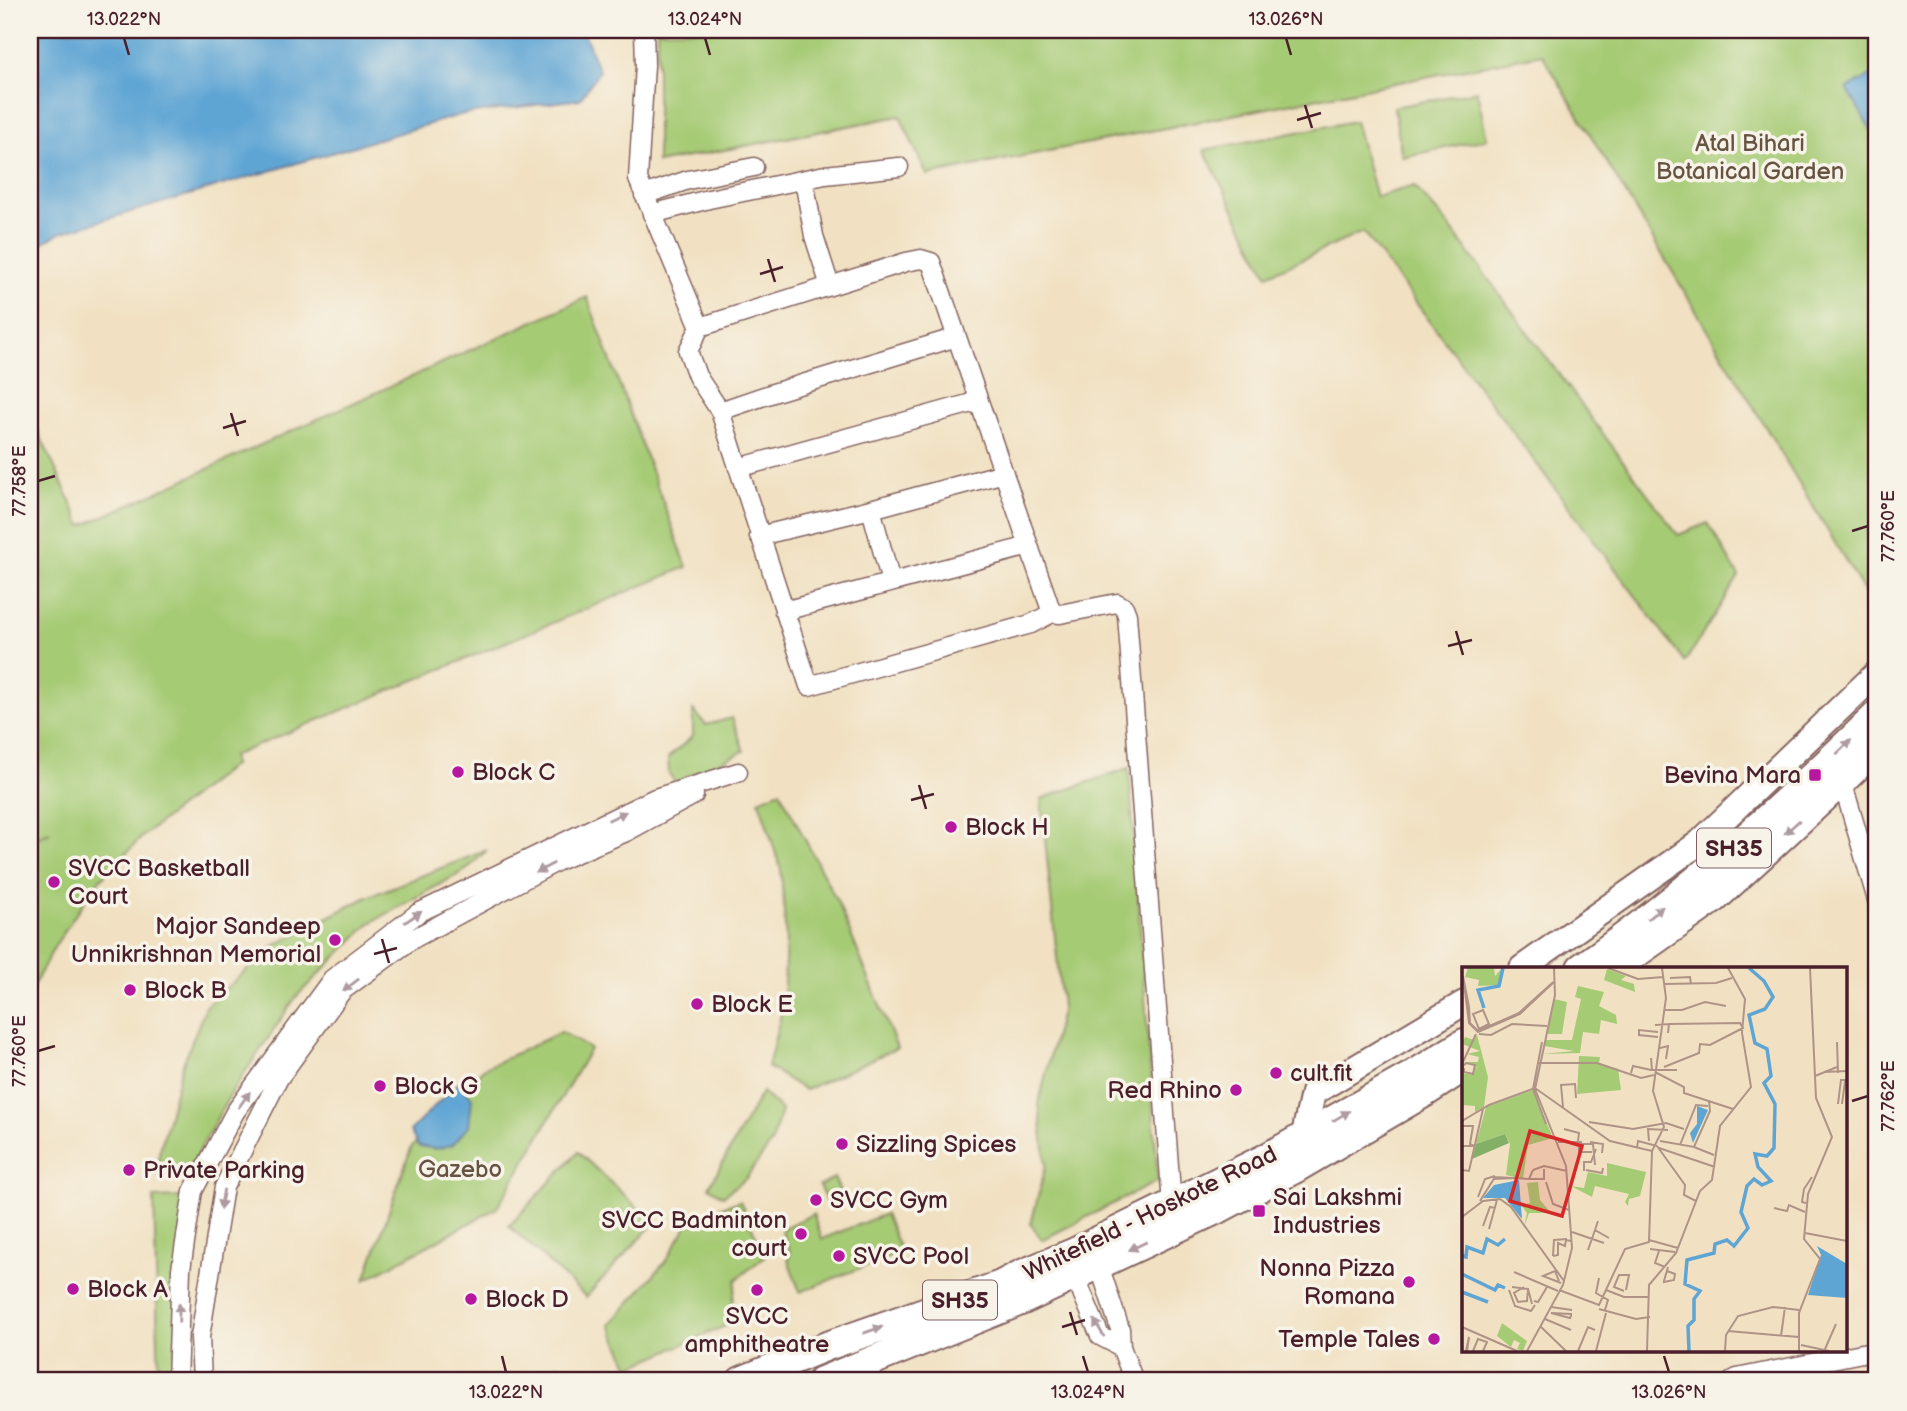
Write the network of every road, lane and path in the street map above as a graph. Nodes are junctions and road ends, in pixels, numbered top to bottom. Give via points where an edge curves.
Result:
1 (644, 30) edge
2 (754, 167) dead end
3 (899, 167) dead end
4 (804, 180) junction
5 (644, 195) junction
6 (652, 214) junction
7 (830, 286) junction
8 (700, 327) junction
9 (957, 337) junction
10 (979, 401) junction
11 (720, 411) junction
12 (738, 468) junction
13 (1004, 472) junction
14 (872, 509) junction
15 (759, 536) junction
16 (1029, 545) junction
17 (891, 582) junction
18 (784, 611) junction
19 (1052, 613) junction
20 (1877, 673) edge
21 (1877, 715) edge
22 (1877, 747) edge
23 (1842, 781) junction
24 (1877, 900) edge
25 (1538, 964) edge
26 (1582, 967) edge
27 (1616, 967) edge
28 (1462, 1004) edge
29 (1462, 1044) edge
30 (1462, 1068) edge
31 (1303, 1139) junction
32 (1176, 1215) junction
33 (1087, 1270) junction
34 (827, 1346) junction
35 (1121, 1348) junction
36 (1877, 1350) edge
37 (828, 1379) edge
38 (177, 1381) edge
39 (202, 1381) edge
40 (741, 1381) edge
41 (1134, 1381) edge
42 (1732, 1381) edge

1 - 5 street via 638,179
2 - 5 street via 688,180
3 - 4 street
4 - 6 street
4 - 7 street via 814,236
5 - 6 street
6 - 8 street
7 - 8 street
7 - 9 street via 906,262 931,262
8 - 11 street via 688,351 697,376
9 - 10 street
9 - 11 street
10 - 12 street
10 - 13 street
11 - 12 street
12 - 15 street
13 - 14 street
13 - 16 street
14 - 15 street
14 - 17 street
15 - 18 street
16 - 17 street
16 - 19 street
17 - 18 street
18 - 19 street via 809,687 1031,624
19 - 32 street via 1116,603 1127,615
20 - 25 street via 1699,843
26 -> 21 main road, SH35 via 1700,878
22 - 23 main road, SH35
23 - 24 street
23 -> 27 main road, SH35 via 1714,898
28 - 31 street via 1313,1093
31 -> 29 main road, Whitefield - Hoskote Road / SH35
30 - 32 main road, Whitefield - Hoskote Road / SH35 via 1298,1167
31 - 32 main road, Whitefield - Hoskote Road / SH35
32 -> 33 main road, Whitefield - Hoskote Road / SH35
34 -> 32 main road, Whitefield - Hoskote Road / SH35 via 1001,1285
33 - 35 street via 1120,1329
35 -> 33 street via 1100,1336
33 - 37 main road, Whitefield - Hoskote Road / SH35
34 - 37 main road
34 - 40 main road, Whitefield - Hoskote Road / SH35
35 - 41 street
36 - 42 street
38 -> 39 street via 181,1269 193,1191 235,1112 332,979 418,913 655,798 738,772 411,940 342,991 279,1078 224,1187 200,1337

